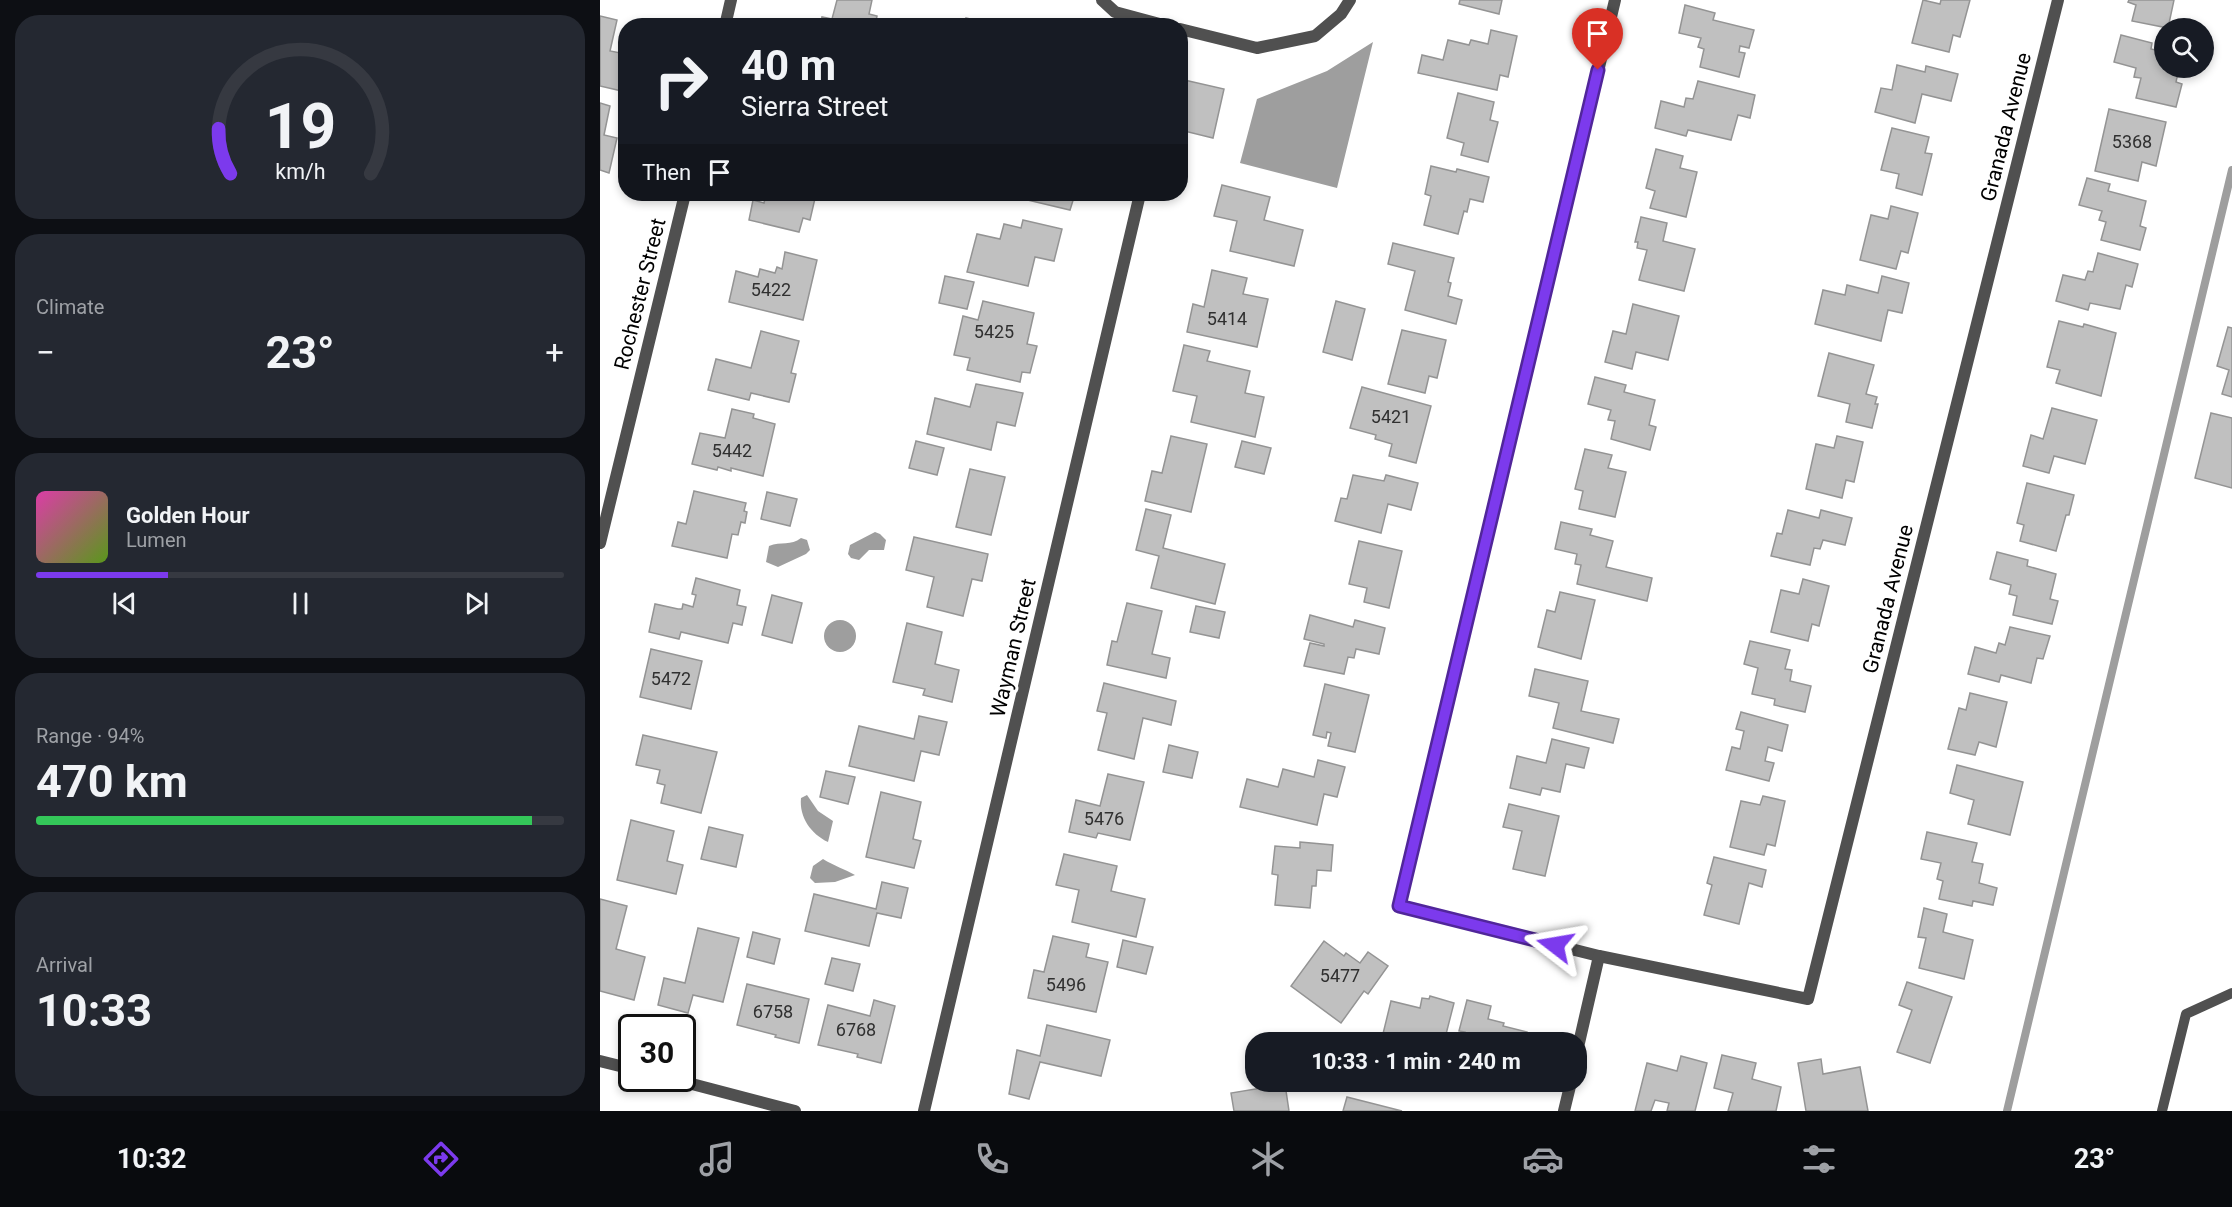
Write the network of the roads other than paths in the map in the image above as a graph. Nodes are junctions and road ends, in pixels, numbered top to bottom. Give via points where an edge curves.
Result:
1 (731, 0) edge
2 (1102, 0) edge
3 (1350, 0) edge
4 (1615, 0) edge
5 (2058, 0) edge
6 (727, 18) edge
7 (1137, 18) edge
8 (1188, 31) edge
9 (683, 201) edge
10 (1138, 201) edge
11 (600, 543) edge
12 (1599, 956) junction
13 (2232, 993) edge
14 (1582, 1032) edge
15 (600, 1061) edge
16 (618, 1066) edge
17 (696, 1085) edge
18 (1569, 1092) edge
19 (795, 1111) edge
20 (924, 1111) edge
21 (1564, 1111) edge
22 (2162, 1111) edge

1 - 6 street
2 - 7 street via 1115,12
3 - 8 street via 1341,14 1315,36 1257,48
4 - 12 street via 1399,906
5 - 12 street, Granada Avenue via 1808,999
9 - 11 street, Rochester Street
10 - 20 street, Wayman Street
12 - 14 street
13 - 22 lane via 2186,1014
15 - 16 street
17 - 19 street
18 - 21 street

